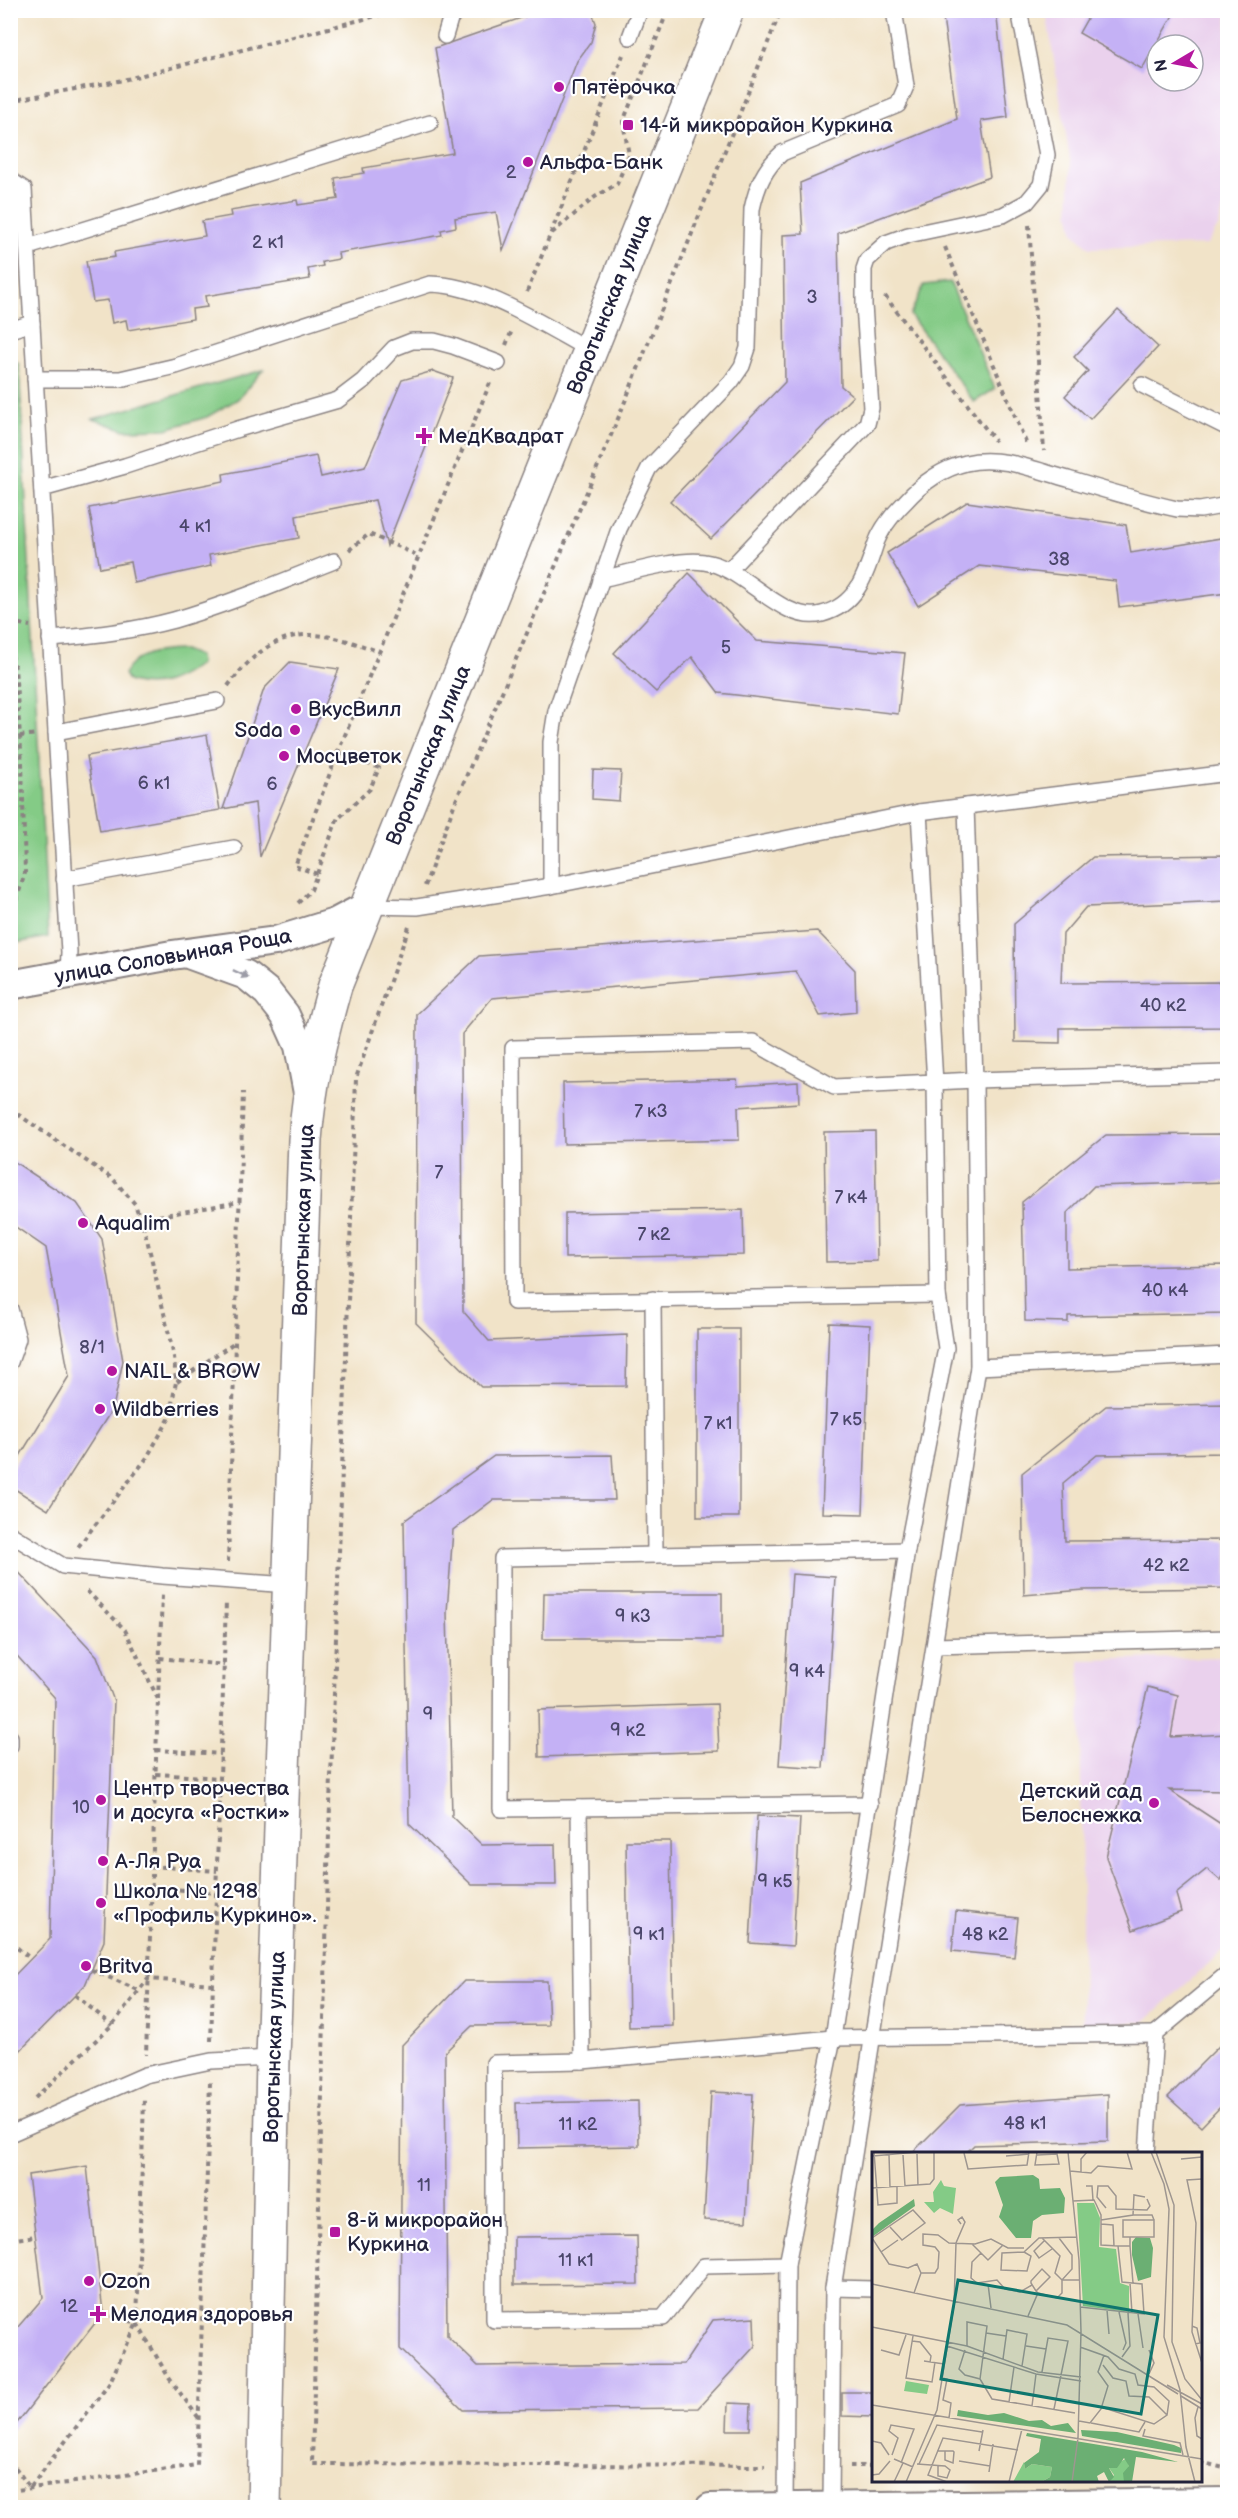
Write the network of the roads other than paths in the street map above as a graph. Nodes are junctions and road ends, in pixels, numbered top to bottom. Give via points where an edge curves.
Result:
1 (457, 10) edge
2 (640, 10) edge
3 (727, 10) edge
4 (894, 10) edge
5 (1019, 10) edge
6 (445, 36) dead end
7 (630, 37) road end
8 (430, 123) dead end
9 (10, 180) edge
10 (28, 247) junction
11 (32, 323) junction
12 (10, 330) edge
13 (591, 351) junction
14 (498, 363) road end
15 (35, 379) junction
16 (1142, 384) dead end
17 (1227, 428) edge
18 (42, 489) junction
19 (1227, 505) edge
20 (334, 561) road end
21 (729, 570) junction
22 (601, 579) junction
23 (50, 639) junction
24 (217, 701) road end
25 (56, 732) junction
26 (1227, 773) edge
27 (966, 806) junction
28 (919, 812) junction
29 (234, 848) dead end
30 (64, 879) junction
31 (551, 886) junction
32 (367, 906) junction
33 (186, 953) junction
34 (68, 975) junction
35 (10, 985) edge
36 (1227, 1073) edge
37 (975, 1080) junction
38 (935, 1083) junction
39 (309, 1095) junction
40 (938, 1295) junction
41 (653, 1299) junction
42 (10, 1309) edge
43 (1227, 1355) edge
44 (10, 1362) edge
45 (978, 1367) junction
46 (10, 1534) edge
47 (907, 1550) junction
48 (655, 1555) junction
49 (289, 1585) junction
50 (1227, 1638) edge
51 (935, 1646) junction
52 (10, 1737) edge
53 (10, 1746) edge
54 (870, 1804) junction
55 (579, 1808) junction
56 (1227, 1973) edge
57 (1155, 2034) junction
58 (833, 2038) junction
59 (874, 2038) junction
60 (273, 2058) junction
61 (582, 2061) junction
62 (10, 2134) edge
63 (1148, 2152) edge
64 (787, 2264) junction
65 (832, 2288) junction
66 (872, 2289) edge
67 (1227, 2502) edge
68 (831, 2505) junction
69 (1051, 2505) edge
70 (785, 2507) edge
71 (264, 2508) edge
72 (710, 2508) edge

1 - 6 lane
2 - 7 lane
3 - 13 street, Воротынская улица
4 - 22 lane via 906,86 898,105 782,153 768,165 756,188 752,209 748,348 742,366 649,468 619,529
5 - 21 lane via 1047,155 1041,185 1028,202 1003,215 908,235 886,243 867,260 864,305 871,408 867,424
8 - 10 lane
9 - 10 lane via 24,189
10 - 11 lane
11 - 12 lane
11 - 15 lane
13 - 15 lane via 519,312 451,284 430,284 176,366 120,379
13 - 32 street, Воротынская улица
14 - 18 lane via 453,345 412,341 394,348 339,400
15 - 18 lane
16 - 17 lane
18 - 23 lane
19 - 21 lane via 1178,509 1011,463 967,463 941,472 920,486 896,512 878,538 861,587 845,604 820,615 797,612 775,603
20 - 23 lane via 231,602 172,620 103,635
21 - 22 lane via 705,561
22 - 31 lane via 556,711 551,742
23 - 25 lane
24 - 25 lane
25 - 30 lane
26 - 27 lane
27 - 28 lane
27 - 37 lane
28 - 31 lane
28 - 38 lane
29 - 30 lane
30 - 34 lane
31 - 32 lane via 417,907
32 - 33 street, улица Соловьиная Роща via 334,922 276,941
32 - 39 street, Воротынская улица via 335,986 317,1047
33 - 34 street, улица Соловьиная Роща
33 -> 39 street via 246,975 267,992 285,1015 300,1046
34 - 35 street, улица Соловьиная Роща
36 - 37 lane
37 - 38 lane
37 - 45 lane
38 - 40 lane
38 - 41 lane via 834,1087 753,1042 513,1048 514,1302
39 - 49 street, Воротынская улица
40 - 41 lane
40 - 47 lane via 946,1348
41 - 48 lane
42 - 44 lane via 18,1339
43 - 45 lane
45 - 51 lane
46 - 49 lane via 63,1566
47 - 48 lane
47 - 54 lane
48 - 55 lane via 502,1558 501,1809
49 - 60 street, Воротынская улица
50 - 51 lane
51 - 59 lane
52 - 53 lane
54 - 55 lane
54 - 58 lane
55 - 61 lane
56 - 57 lane
57 - 59 lane
57 - 63 lane
58 - 59 lane
58 - 61 lane
58 - 64 lane
59 - 65 lane
60 - 62 lane via 211,2061 145,2075
60 - 71 street, Воротынская улица
61 - 64 lane via 494,2063 494,2320 663,2318 704,2266
64 - 70 lane
65 - 66 lane
65 - 68 lane
67 - 69 street
68 - 69 street
68 - 70 street
70 - 72 street

